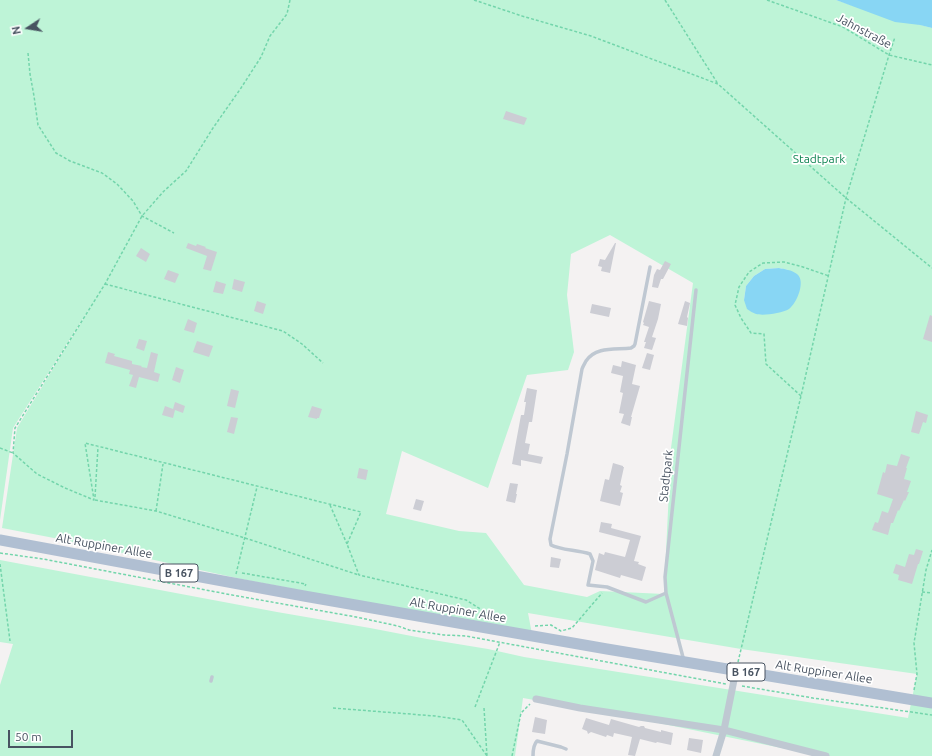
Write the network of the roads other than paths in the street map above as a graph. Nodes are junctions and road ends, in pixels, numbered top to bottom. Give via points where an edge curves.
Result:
1 (650, 268) dead end
2 (696, 290) dead end
3 (0, 540) edge
4 (666, 593) junction
5 (685, 662) junction
6 (736, 670) junction
7 (536, 699) road end
8 (932, 703) edge
9 (724, 730) junction
10 (566, 749) dead end
11 (533, 756) edge
12 (716, 756) edge
13 (826, 756) edge

1 - 4 lane via 634,346 602,350 587,359 582,369 550,538 551,545 555,547 590,554 593,561 588,584 607,587 646,602
2 - 4 lane, Stadtpark via 665,577
3 - 5 main road, Alt Ruppiner Allee / B 167
4 - 5 lane, Stadtpark
5 - 6 main road, Alt Ruppiner Allee / B 167
6 - 8 main road, Alt Ruppiner Allee / B 167
6 - 9 street
7 - 9 street
9 - 12 street
9 - 13 street
10 - 11 lane via 538,741 533,747

